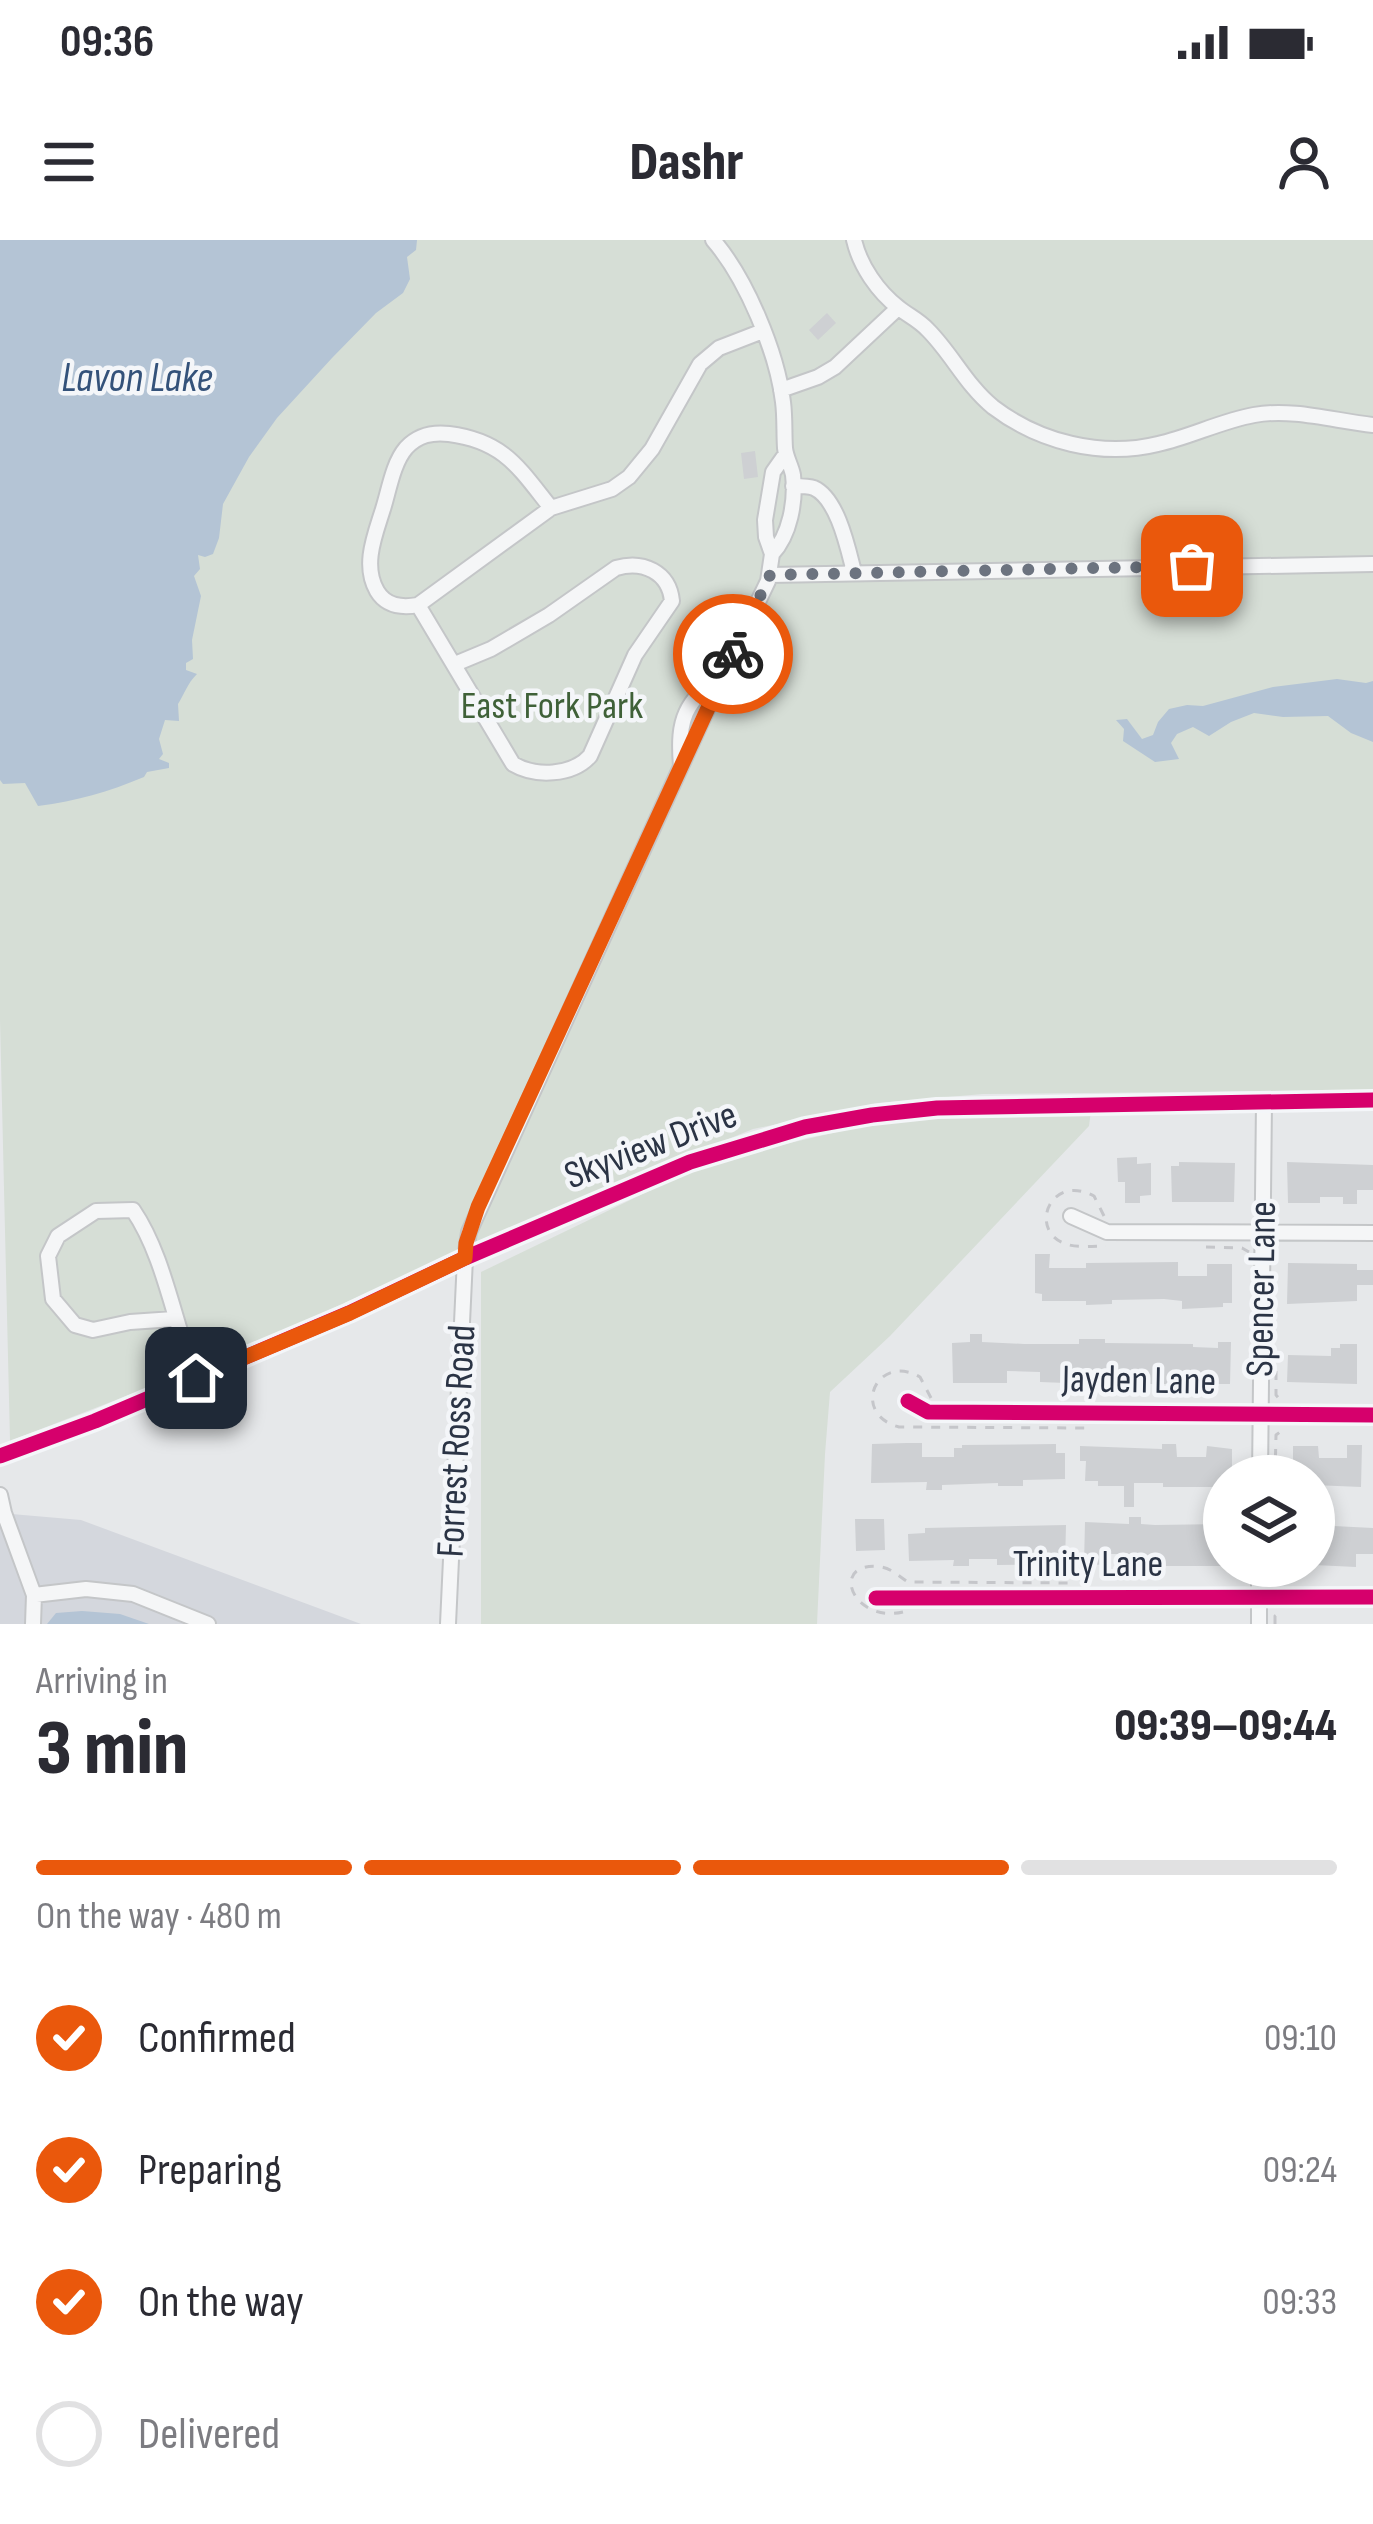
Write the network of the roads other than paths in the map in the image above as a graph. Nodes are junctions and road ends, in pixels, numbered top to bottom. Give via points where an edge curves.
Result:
1 (713, 240) edge
2 (854, 240) edge
3 (898, 308) junction
4 (763, 331) junction
5 (781, 390) junction
6 (1373, 425) edge
7 (785, 455) junction
8 (793, 486) junction
9 (551, 508) junction
10 (772, 554) junction
11 (1373, 564) edge
12 (854, 572) junction
13 (770, 575) junction
14 (418, 605) junction
15 (455, 664) junction
16 (1373, 1100) edge
17 (1264, 1102) junction
18 (1071, 1216) dead end
19 (1262, 1234) junction
20 (1373, 1234) edge
21 (465, 1258) junction
22 (174, 1318) junction
23 (196, 1378) junction
24 (908, 1401) dead end
25 (1261, 1415) junction
26 (1373, 1415) edge
27 (1260, 1455) edge
28 (0, 1456) edge
29 (0, 1496) edge
30 (1259, 1587) edge
31 (34, 1595) junction
32 (1259, 1597) junction
33 (876, 1598) dead end
34 (1373, 1598) edge
35 (33, 1624) edge
36 (208, 1624) edge
37 (448, 1624) edge
38 (1258, 1624) edge

1 - 4 street
2 - 3 street
3 - 5 street via 835,367
3 - 6 street via 924,325 996,409 1073,445 1140,448 1269,413
4 - 5 street
4 - 9 street via 700,364 629,477
5 - 7 street
7 - 8 street
7 - 10 street via 773,472 765,520
8 - 10 street via 787,533
8 - 12 street via 824,498
9 - 14 street
9 - 14 street via 490,444 441,433 411,443 397,466 370,568 386,602
10 - 13 street, Forrest Ross Road
11 - 12 street
12 - 13 street
13 - 21 street, Forrest Ross Road via 478,1207
14 - 15 street
15 - 15 street via 513,764 576,768 590,756 641,644 672,602 670,587 647,567 616,568 536,623
16 - 17 street, Skyview Drive
17 - 19 street, Spencer Lane
17 - 21 street, Skyview Drive via 937,1108 838,1120 690,1162
18 - 19 street via 1107,1232
19 - 20 street
19 - 25 street, Spencer Lane
21 - 23 street, Skyview Drive
21 - 37 street, Forrest Ross Road
22 - 22 street via 133,1210 96,1211 58,1236 48,1256 53,1299 75,1325 94,1330
22 - 23 street
23 - 28 street, Skyview Drive
24 - 25 street, Jayden Lane via 928,1412
25 - 26 street, Jayden Lane
25 - 27 street, Spencer Lane
29 - 31 street
30 - 32 street
31 - 35 street
31 - 36 street via 134,1594
32 - 33 street, Trinity Lane
32 - 34 street, Trinity Lane
32 - 38 street

